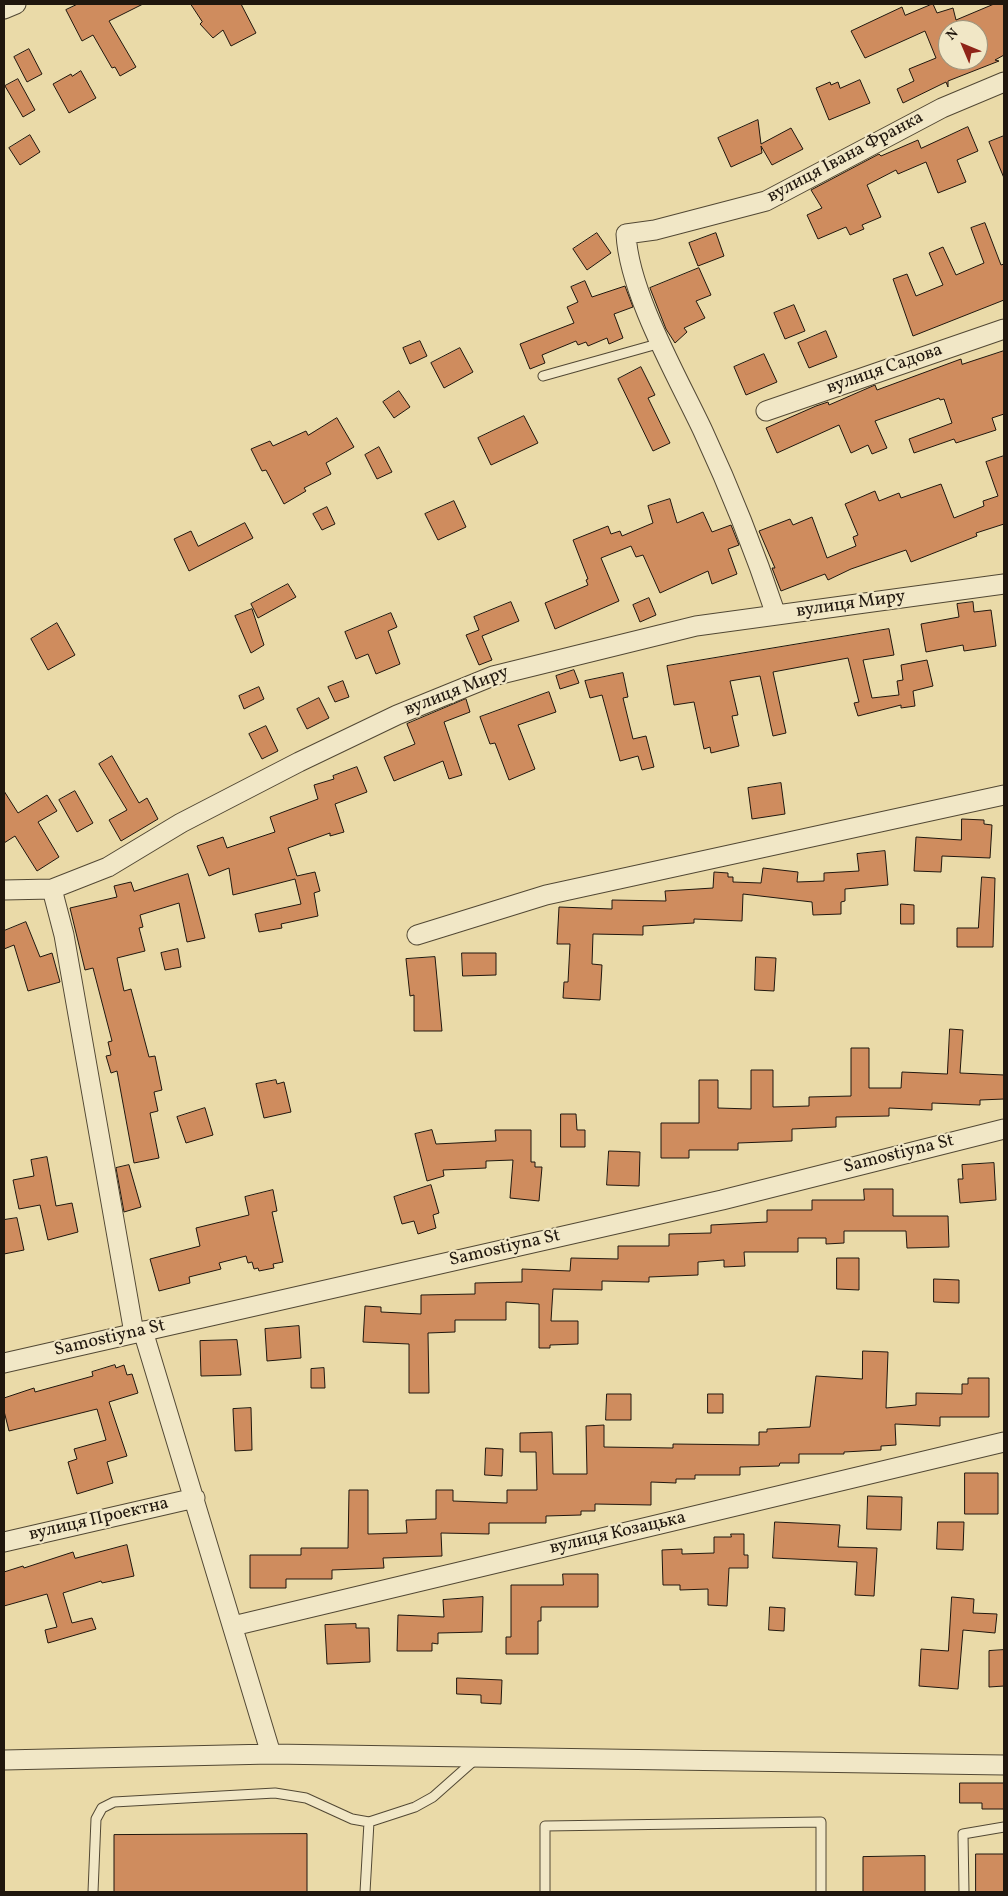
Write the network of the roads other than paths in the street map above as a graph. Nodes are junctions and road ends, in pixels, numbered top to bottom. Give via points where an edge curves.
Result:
1 (16, 4) edge
2 (4, 9) edge
3 (1004, 82) edge
4 (1004, 329) edge
5 (662, 343) junction
6 (543, 376) dead end
7 (766, 410) dead end
8 (1004, 584) edge
9 (776, 615) junction
10 (1004, 795) edge
11 (52, 889) junction
12 (4, 890) edge
13 (417, 935) dead end
14 (1004, 1129) edge
15 (139, 1332) junction
16 (4, 1363) edge
17 (1004, 1442) edge
18 (195, 1498) junction
19 (4, 1542) edge
20 (232, 1626) junction
21 (272, 1754) junction
22 (478, 1757) junction
23 (4, 1760) edge
24 (1004, 1765) edge
25 (368, 1822) junction
26 (1004, 1827) edge
27 (93, 1892) edge
28 (365, 1892) edge
29 (546, 1892) edge
30 (822, 1892) edge
31 (964, 1892) edge

1 - 2 street
3 - 5 street, вулиця Івана Франка via 942,108 766,201 655,230 626,234 627,254 649,317
4 - 7 street, вулиця Садова
5 - 6 lane
5 - 9 street via 749,536
8 - 9 street, вулиця Миру
9 - 11 street, вулиця Миру via 696,626 493,676 396,715 181,823 108,867
10 - 13 street via 546,895
11 - 12 street, вулиця Миру
11 - 15 street via 64,935
14 - 15 street, Samostiyna St via 722,1200
15 - 16 street, Samostiyna St
15 - 18 street
17 - 20 street, вулиця Козацька
18 - 19 street, вулиця Проектна
18 - 20 street
20 - 21 street
21 - 22 street
21 - 23 street
22 - 24 street
22 - 25 lane via 433,1796 408,1810
25 - 27 lane via 352,1819 306,1798 275,1793 114,1802 102,1808 96,1820
25 - 28 lane
26 - 31 lane via 963,1834
29 - 30 lane via 545,1826 821,1822

